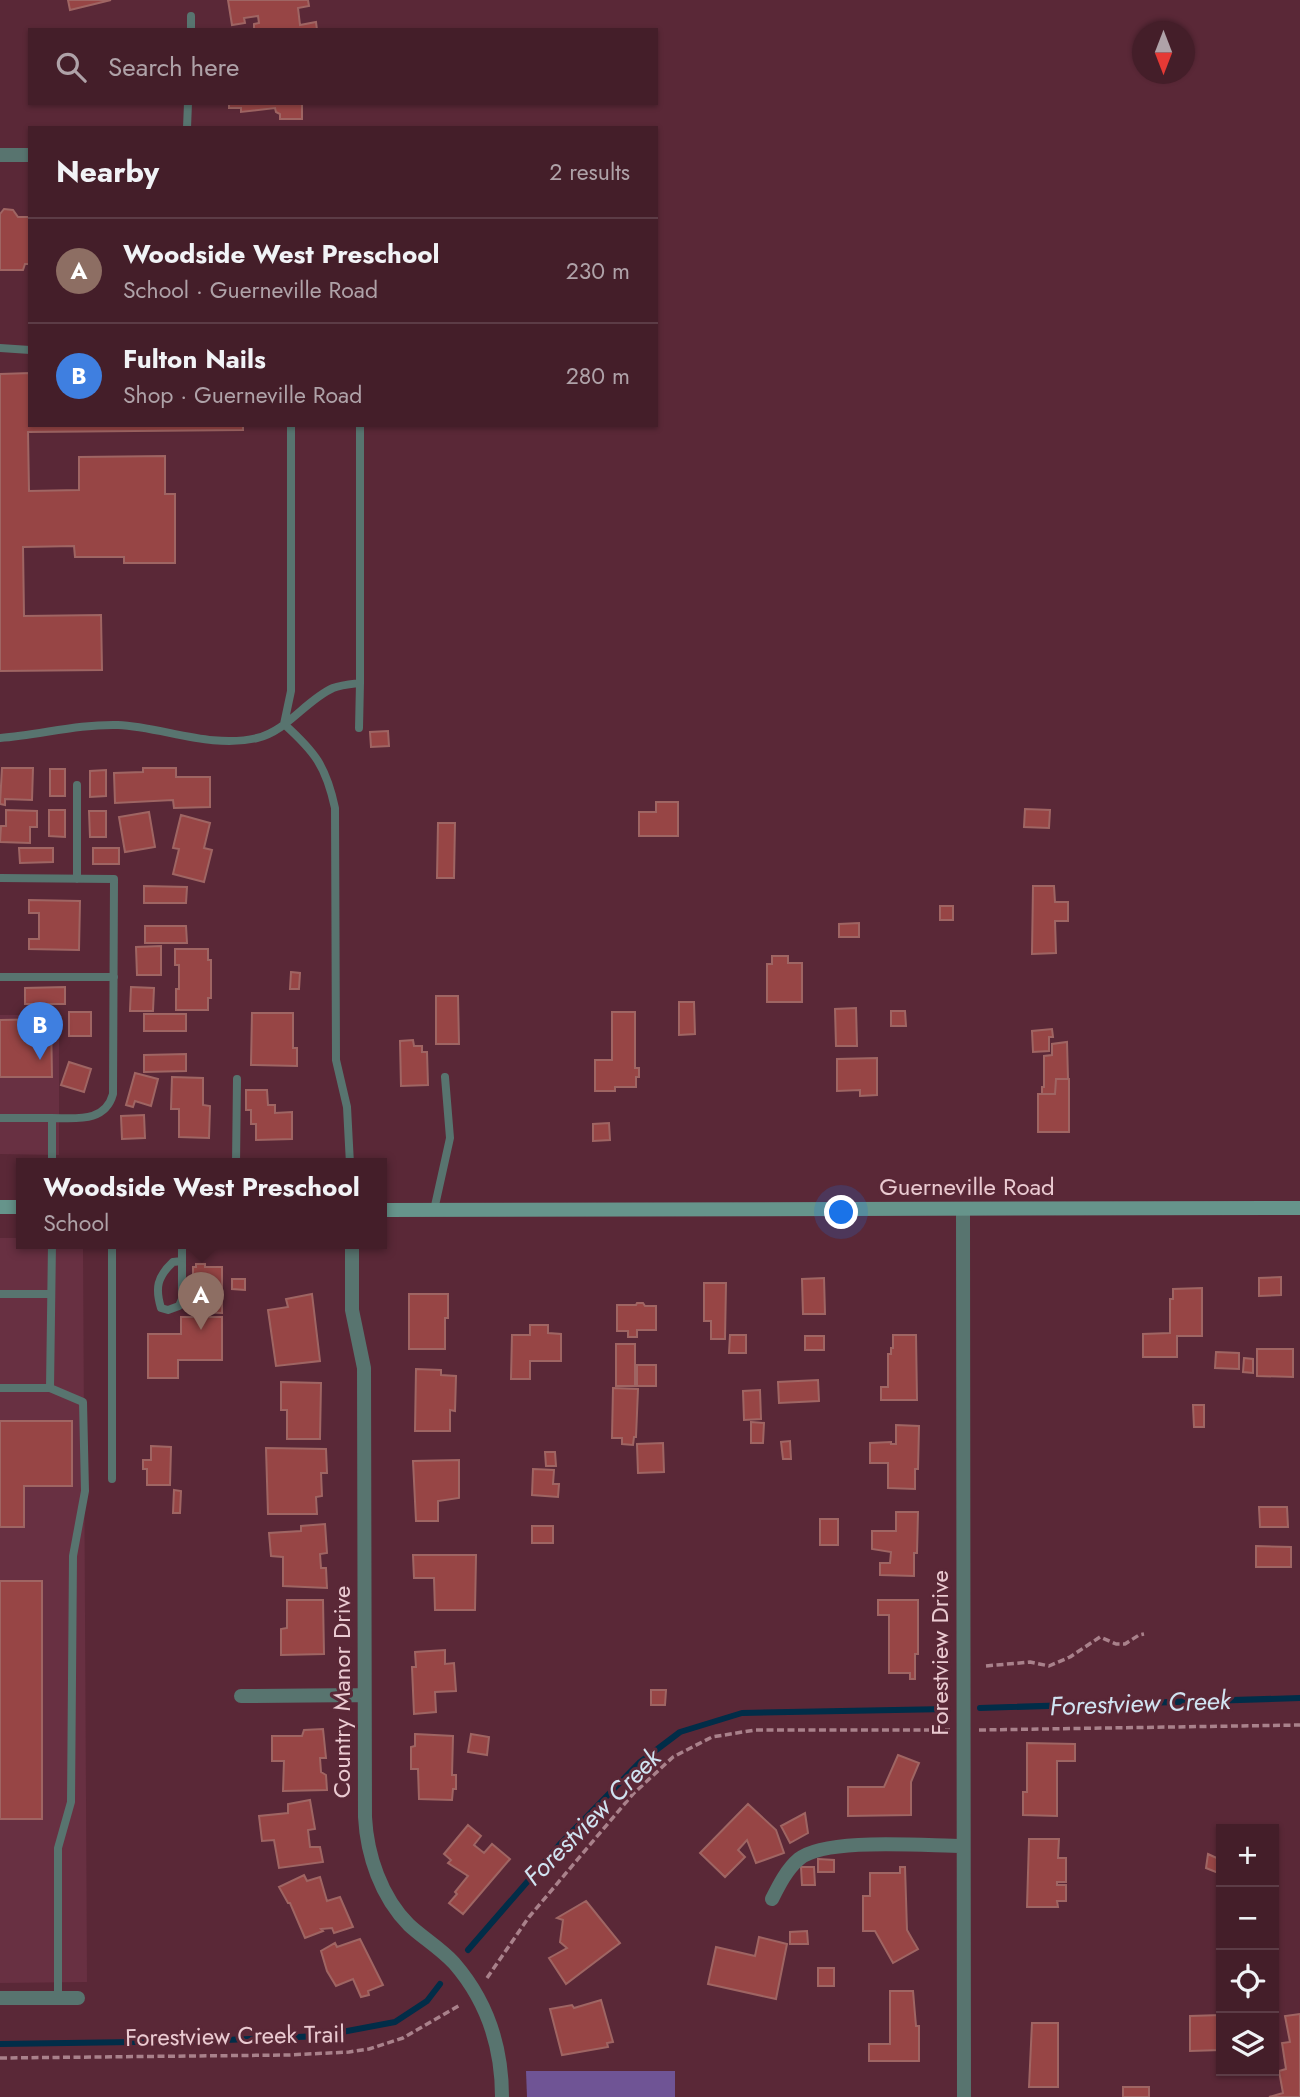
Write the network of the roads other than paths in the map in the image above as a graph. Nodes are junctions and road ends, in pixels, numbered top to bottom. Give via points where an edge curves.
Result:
1 (191, 16) dead end
2 (191, 28) edge
3 (188, 105) edge
4 (187, 126) edge
5 (0, 155) edge
6 (28, 155) edge
7 (0, 348) edge
8 (28, 350) edge
9 (291, 427) edge
10 (360, 427) edge
11 (360, 683) junction
12 (284, 723) junction
13 (359, 728) dead end
14 (0, 738) edge
15 (76, 785) dead end
16 (0, 878) edge
17 (76, 878) junction
18 (0, 977) edge
19 (114, 977) junction
20 (445, 1077) dead end
21 (237, 1079) dead end
22 (0, 1118) edge
23 (52, 1118) junction
24 (52, 1158) edge
25 (236, 1158) edge
26 (350, 1158) edge
27 (1300, 1208) edge
28 (387, 1210) edge
29 (434, 1210) junction
30 (964, 1210) junction
31 (51, 1249) edge
32 (112, 1249) edge
33 (181, 1249) edge
34 (352, 1249) edge
35 (182, 1261) junction
36 (0, 1294) edge
37 (51, 1294) junction
38 (0, 1388) edge
39 (50, 1388) junction
40 (112, 1479) dead end
41 (364, 1695) junction
42 (241, 1696) dead end
43 (963, 1846) junction
44 (772, 1899) dead end
45 (0, 1998) edge
46 (58, 1998) junction
47 (78, 1998) dead end
48 (502, 2097) edge
49 (964, 2097) edge

1 - 2 lane
3 - 4 lane
5 - 6 street
7 - 8 lane
9 - 12 lane via 291,691
10 - 11 lane
11 - 12 lane via 334,688
11 - 13 lane
12 - 14 lane via 257,738 229,740 120,725
12 - 26 lane via 319,761 335,808 336,1060 347,1107
15 - 17 lane
16 - 17 lane
17 - 19 lane via 114,879
18 - 19 lane
19 - 23 lane via 111,1104 95,1116
20 - 29 lane via 450,1138
21 - 25 lane
22 - 23 lane
23 - 24 lane
27 - 30 main road, Guerneville Road
28 - 29 main road, Guerneville Road
29 - 30 main road, Guerneville Road
30 - 43 street, Forestview Drive
31 - 37 lane
32 - 40 lane
33 - 35 lane
34 - 41 street, Country Manor Drive via 352,1310 364,1368
35 - 35 lane via 179,1307 161,1308 158,1279 173,1262
36 - 37 lane
37 - 39 lane
38 - 39 lane
39 - 46 lane via 83,1402 85,1491 73,1556 72,1802 58,1848
41 - 42 street
41 - 48 street, Country Manor Drive via 365,1817 371,1858 396,1910 453,1963 477,1996 497,2043
43 - 44 street via 822,1848 799,1858
43 - 49 street, Forestview Drive
45 - 46 street
46 - 47 street

